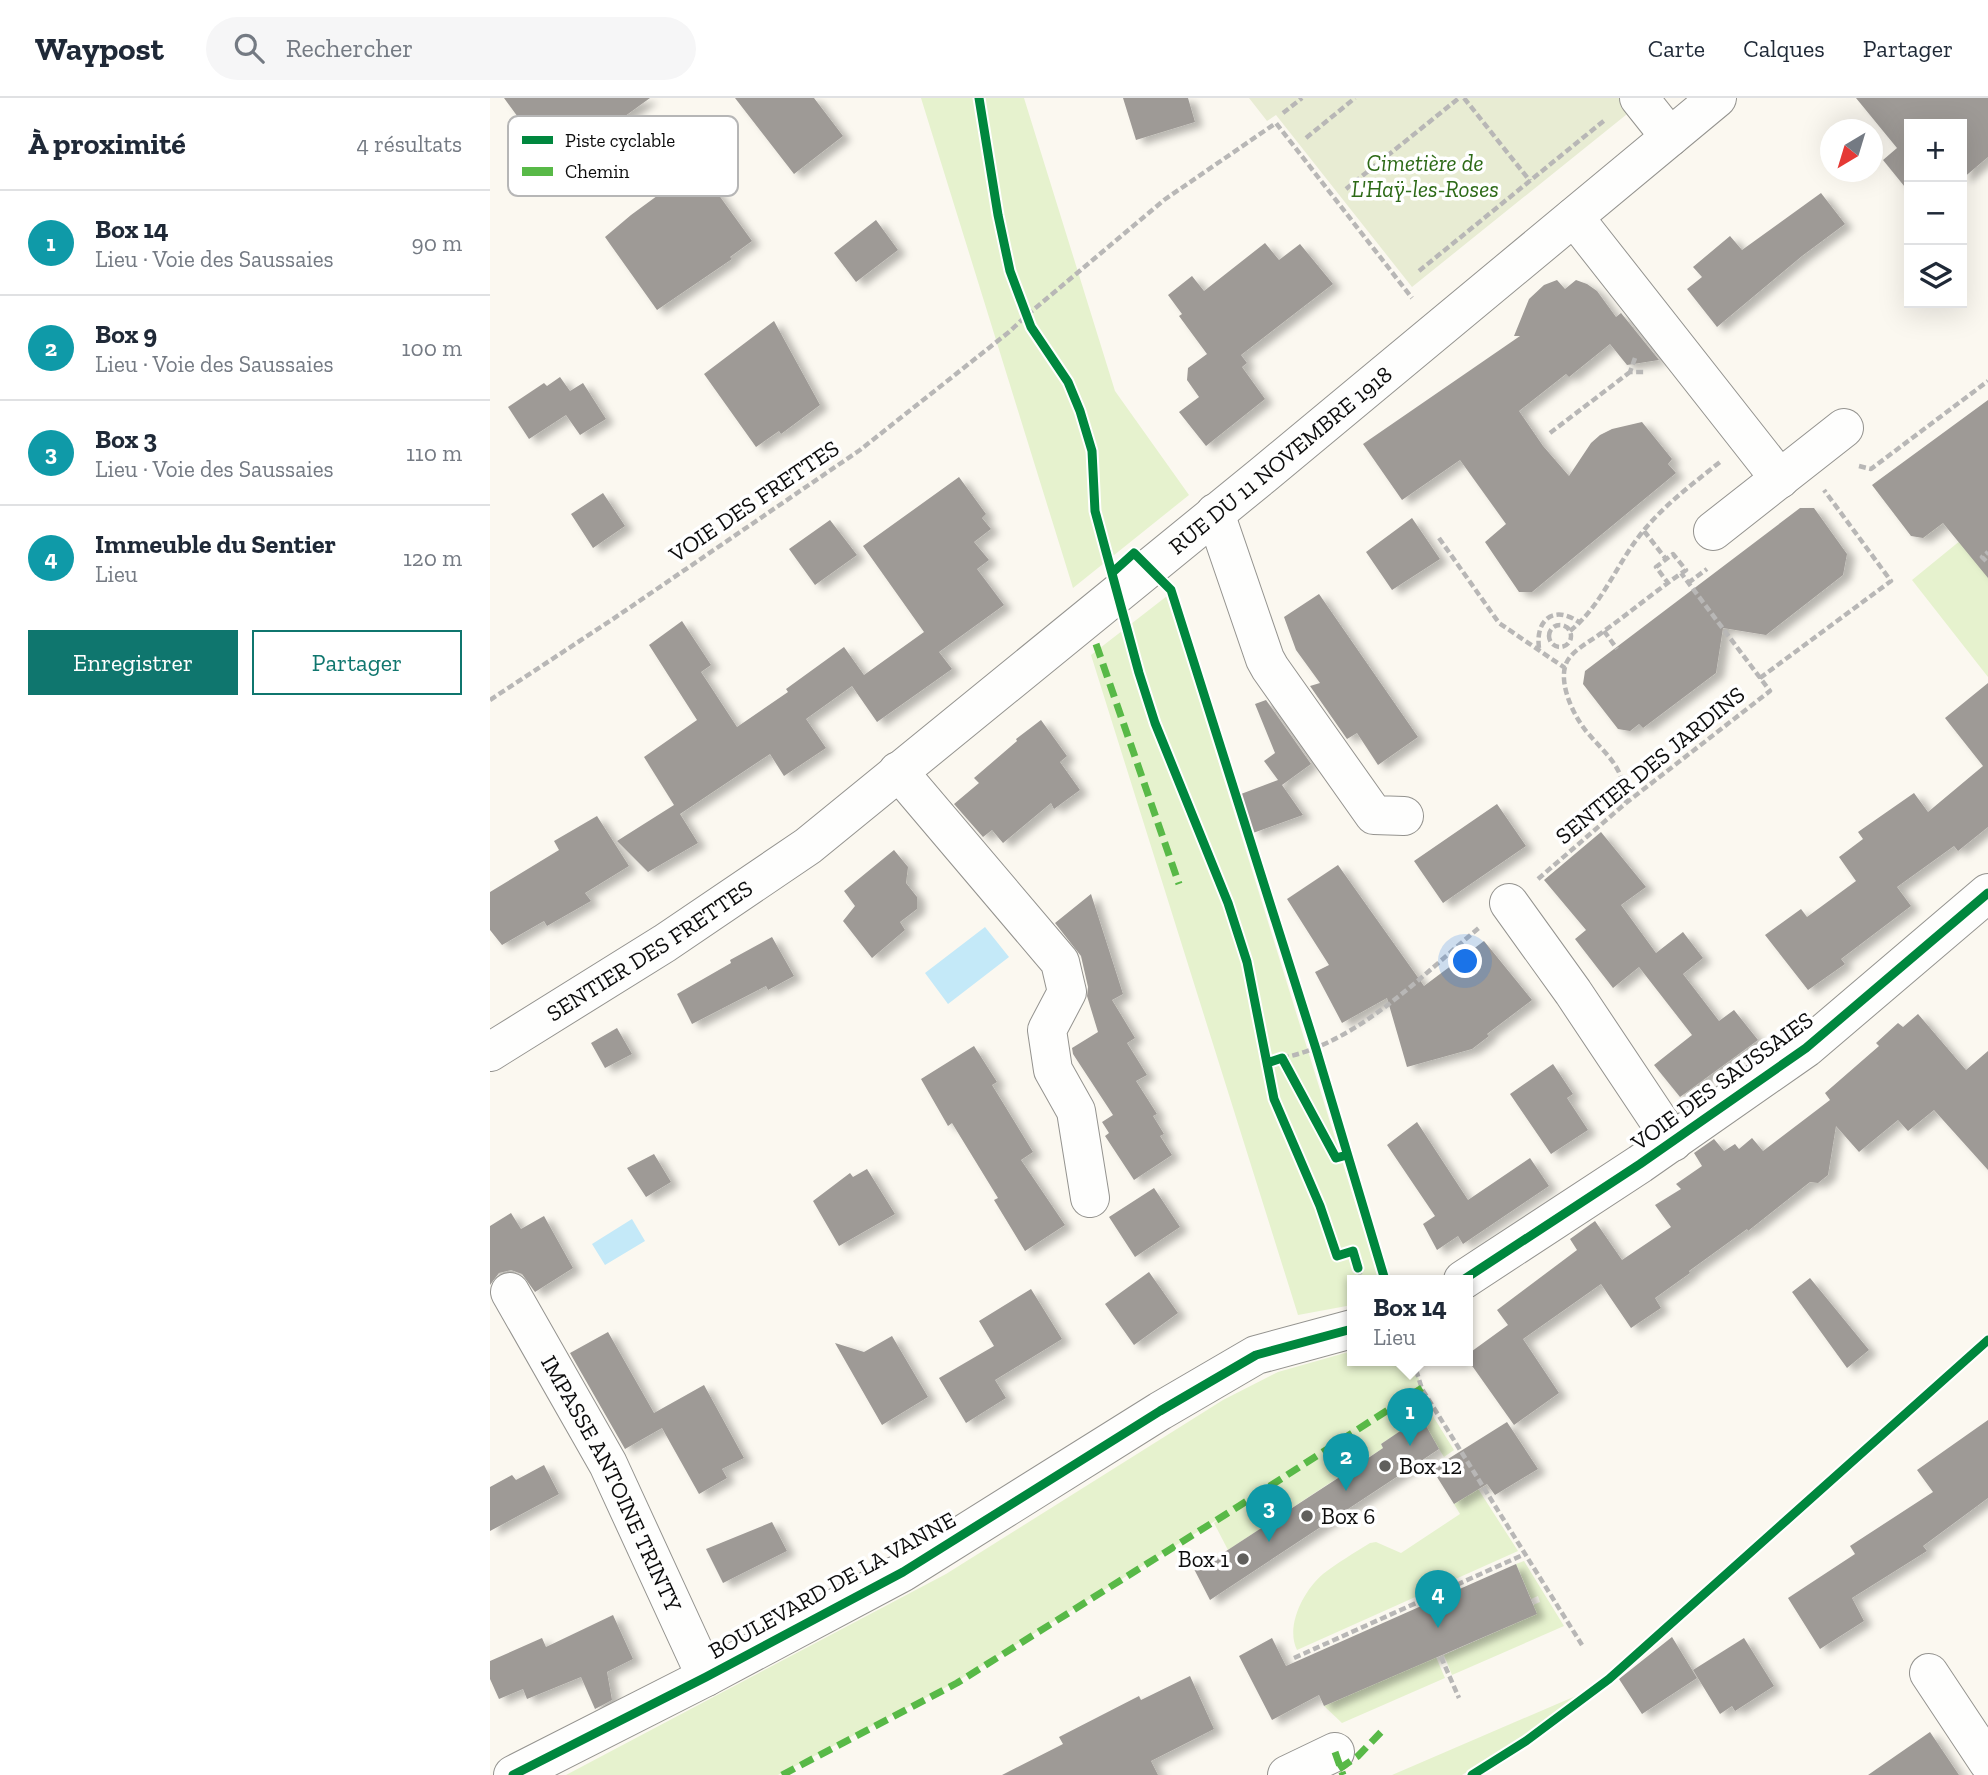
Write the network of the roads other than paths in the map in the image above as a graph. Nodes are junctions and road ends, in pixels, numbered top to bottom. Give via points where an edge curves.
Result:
1 (1717, 98) edge
2 (1626, 106) edge
3 (1670, 137) junction
4 (1574, 217) junction
5 (1846, 446) road end
6 (1780, 479) junction
7 (1215, 513) junction
8 (1715, 547) road end
9 (898, 771) junction
10 (1404, 816) dead end
11 (808, 846) joint
12 (1988, 893) edge
13 (1509, 903) road end
14 (490, 1052) edge
15 (1672, 1142) junction
16 (1090, 1198) dead end
17 (1471, 1275) edge
18 (510, 1292) dead end
19 (1347, 1330) edge
20 (1929, 1673) dead end
21 (706, 1677) junction
22 (1335, 1752) dead end
23 (1988, 1762) edge
24 (513, 1775) edge
25 (1287, 1775) edge

1 - 3 street, RUE DU 11 NOVEMBRE 1918
2 - 3 street
3 - 4 street, RUE DU 11 NOVEMBRE 1918
4 - 6 street
4 - 7 street, RUE DU 11 NOVEMBRE 1918
5 - 6 street
6 - 8 street
7 - 9 street, RUE DU 11 NOVEMBRE 1918
7 - 10 street via 1270,668 1374,815
9 - 11 street, RUE DU 11 NOVEMBRE 1918
9 - 16 street via 1060,962 1067,992 1047,1030 1053,1070 1076,1111
11 - 14 street, SENTIER DES FRETTES via 665,943
12 - 15 street, VOIE DES SAUSSAIES via 1807,1048
13 - 15 street
15 - 17 street, VOIE DES SAUSSAIES
18 - 21 street, IMPASSE ANTOINE TRINTY via 608,1464
19 - 21 street, BOULEVARD DE LA VANNE via 1256,1355 903,1572
20 - 23 street
21 - 24 street, BOULEVARD DE LA VANNE
22 - 25 street

